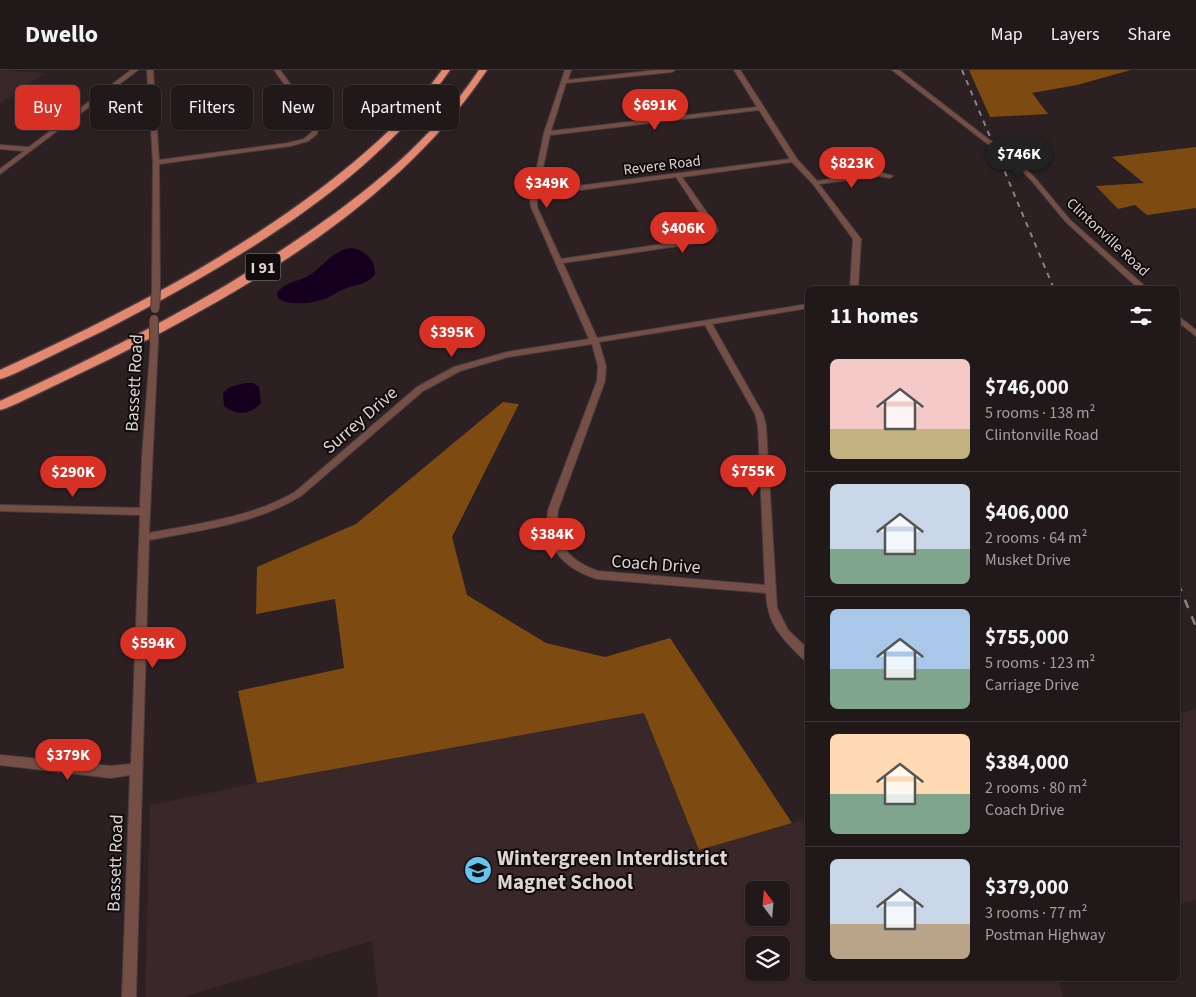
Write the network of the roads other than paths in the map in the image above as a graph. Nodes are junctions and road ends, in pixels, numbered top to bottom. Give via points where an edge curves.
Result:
1 (135, 70) edge
2 (150, 70) edge
3 (277, 70) edge
4 (446, 70) edge
5 (483, 70) edge
6 (568, 70) edge
7 (672, 70) edge
8 (737, 70) edge
9 (894, 70) edge
10 (564, 82) junction
11 (760, 108) junction
12 (547, 133) junction
13 (0, 147) edge
14 (30, 149) junction
15 (794, 160) junction
16 (156, 162) junction
17 (0, 172) edge
18 (678, 175) junction
19 (890, 176) dead end
20 (815, 183) junction
21 (534, 194) junction
22 (559, 262) junction
23 (854, 286) edge
24 (1141, 286) edge
25 (805, 306) edge
26 (1180, 320) edge
27 (707, 322) junction
28 (1196, 334) edge
29 (594, 341) junction
30 (0, 375) edge
31 (0, 406) edge
32 (0, 508) edge
33 (146, 512) junction
34 (146, 537) junction
35 (770, 589) junction
36 (805, 654) edge
37 (0, 760) edge
38 (136, 769) junction
39 (129, 997) edge

1 - 14 street
2 - 16 street, Bassett Road
3 - 16 street via 316,123 315,133 306,140
4 - 30 highway, I 91 via 382,143 296,211 161,294
5 - 31 highway, I 91 via 456,108 419,149 366,195 303,242 164,326
6 - 10 street
7 - 10 street
8 - 11 street
9 - 24 street, Clintonville Road via 1021,167 1068,221
10 - 12 street
11 - 12 street
11 - 15 street
12 - 21 street
13 - 14 street
14 - 17 street
15 - 18 street, Revere Road
15 - 20 street
16 - 33 street, Bassett Road, bridge via 156,289
18 - 21 street, Revere Road
18 - 22 street via 713,227 714,231 707,238
19 - 20 street via 878,174
20 - 23 street via 857,239
21 - 22 street, Coach Drive via 534,207
22 - 29 street, Coach Drive
25 - 27 street, Surrey Drive
26 - 28 street
27 - 29 street, Surrey Drive
27 - 35 street via 753,403 762,426
29 - 34 street, Surrey Drive via 490,358 457,369 420,389 281,505 248,517
29 - 35 street, Coach Drive via 601,359 602,375 553,510 551,530 559,550 585,571 608,578
32 - 33 street
33 - 34 street, Bassett Road
34 - 38 street, Bassett Road
35 - 36 street via 776,620
37 - 38 street via 111,772
38 - 39 street, Bassett Road

